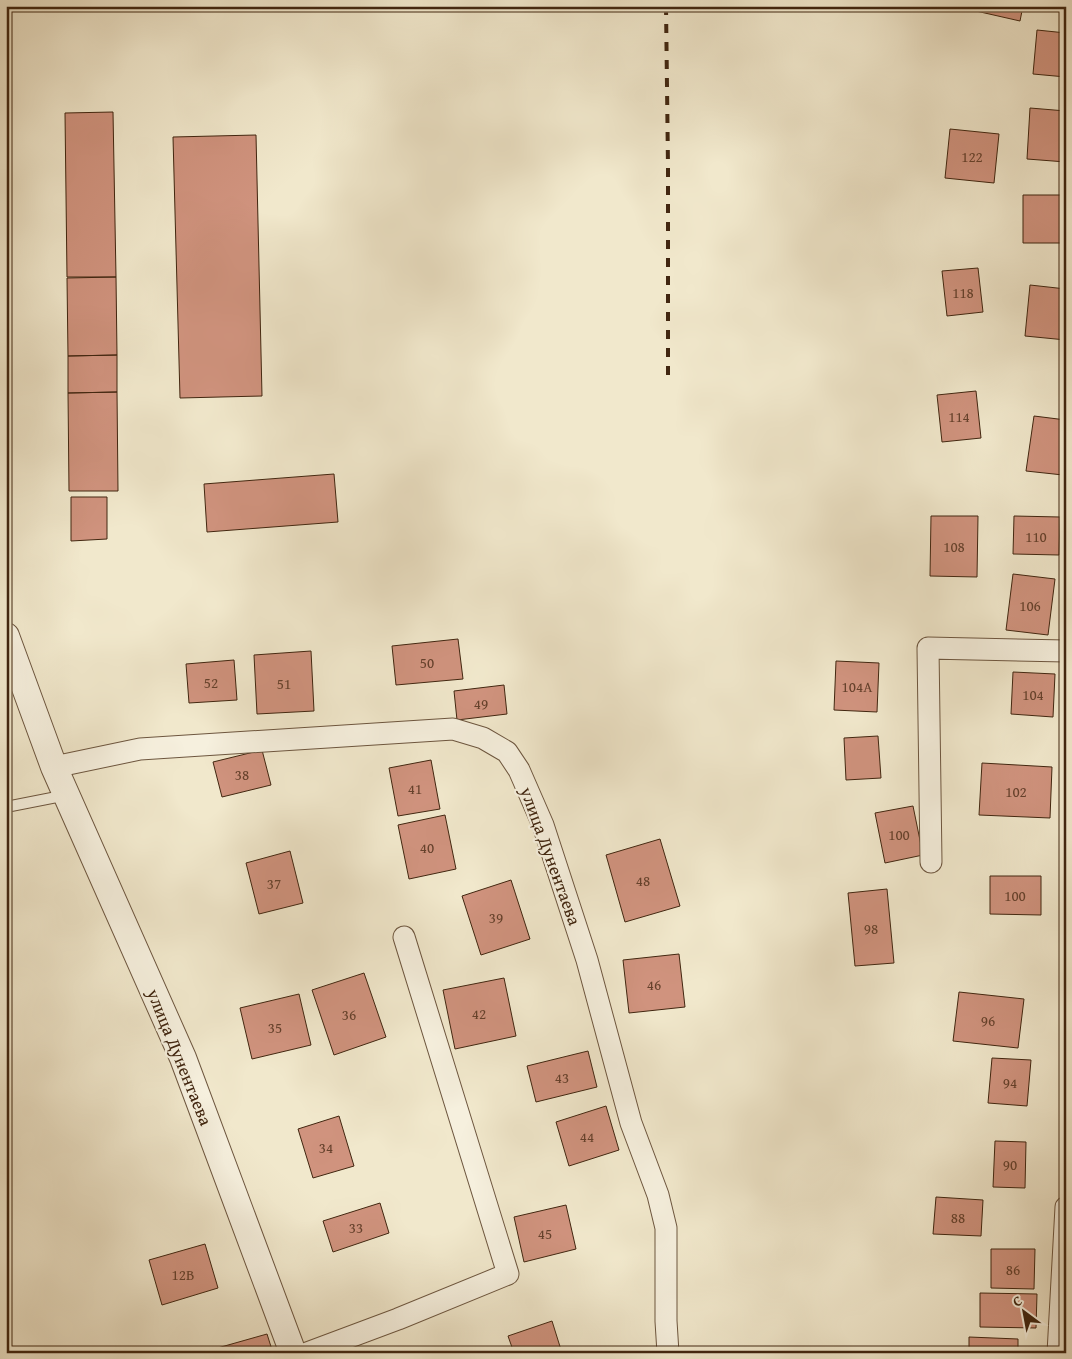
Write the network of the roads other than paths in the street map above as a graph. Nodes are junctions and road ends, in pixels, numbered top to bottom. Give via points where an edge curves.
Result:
1 (6, 636) edge
2 (1066, 651) edge
3 (54, 767) junction
4 (67, 795) junction
5 (6, 807) edge
6 (931, 862) dead end
7 (404, 937) dead end
8 (1066, 1206) edge
9 (293, 1353) edge
10 (307, 1353) edge
11 (668, 1353) edge
12 (1058, 1353) edge

1 - 3 street, улица Дунентаева
2 - 6 street via 928,648
3 - 4 street, улица Дунентаева
3 - 11 street, улица Дунентаева via 140,749 453,729 483,738 507,752 519,770 543,825 587,960 631,1123 658,1195 666,1228
4 - 5 lane
4 - 9 street, улица Дунентаева via 183,1058
7 - 10 street via 508,1274
8 - 12 street

